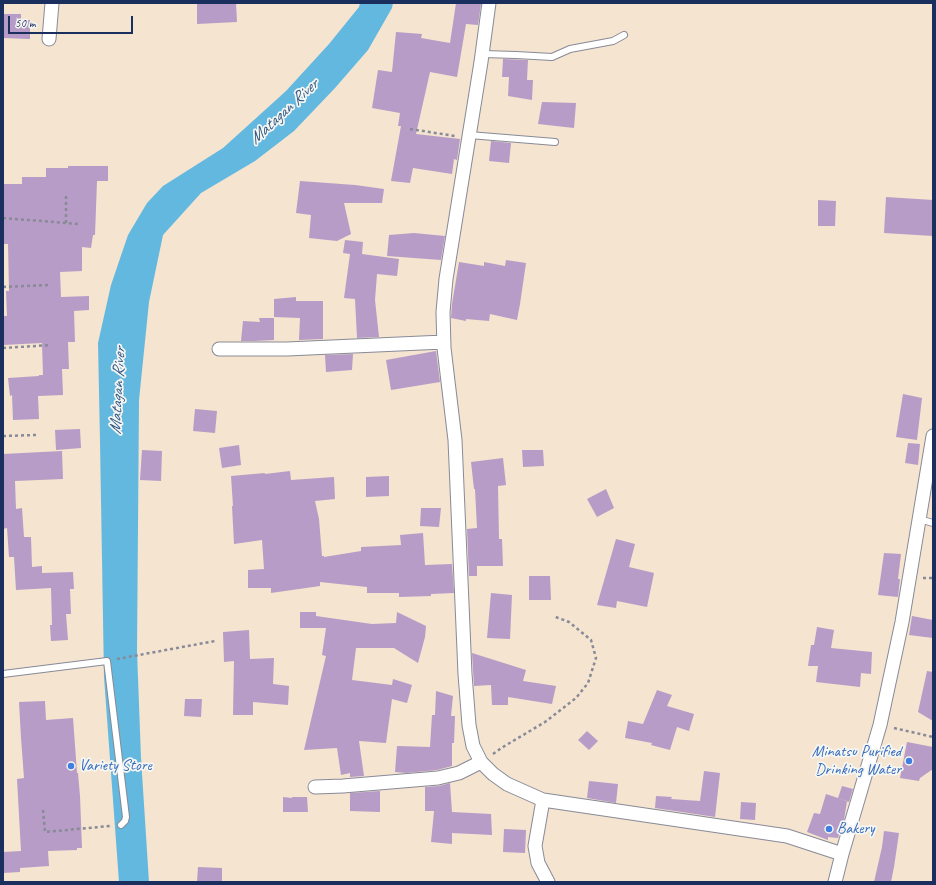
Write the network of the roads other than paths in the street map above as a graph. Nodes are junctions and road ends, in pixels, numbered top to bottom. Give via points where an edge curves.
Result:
1 (52, 3) edge
2 (489, 3) edge
3 (624, 35) dead end
4 (49, 39) dead end
5 (482, 54) junction
6 (469, 136) junction
7 (555, 142) dead end
8 (444, 342) junction
9 (219, 349) dead end
10 (933, 436) edge
11 (919, 520) junction
12 (933, 523) edge
13 (3, 674) edge
14 (481, 762) junction
15 (315, 788) dead end
16 (543, 800) junction
17 (121, 825) road end
18 (842, 854) junction
19 (548, 882) edge
20 (835, 882) edge

1 - 4 street
2 - 5 street
3 - 5 lane via 613,42 570,49 552,57
5 - 6 street
6 - 7 lane
6 - 8 street via 446,278
8 - 9 street via 287,349
8 - 14 street via 455,440 465,674 473,746
10 - 11 street
11 - 12 lane
11 - 18 street via 902,622 880,725
13 - 17 lane via 107,660 126,817
14 - 15 street via 459,773 438,778
14 - 16 street via 507,784
16 - 18 street via 787,836
16 - 19 street via 535,846 538,863
18 - 20 street

